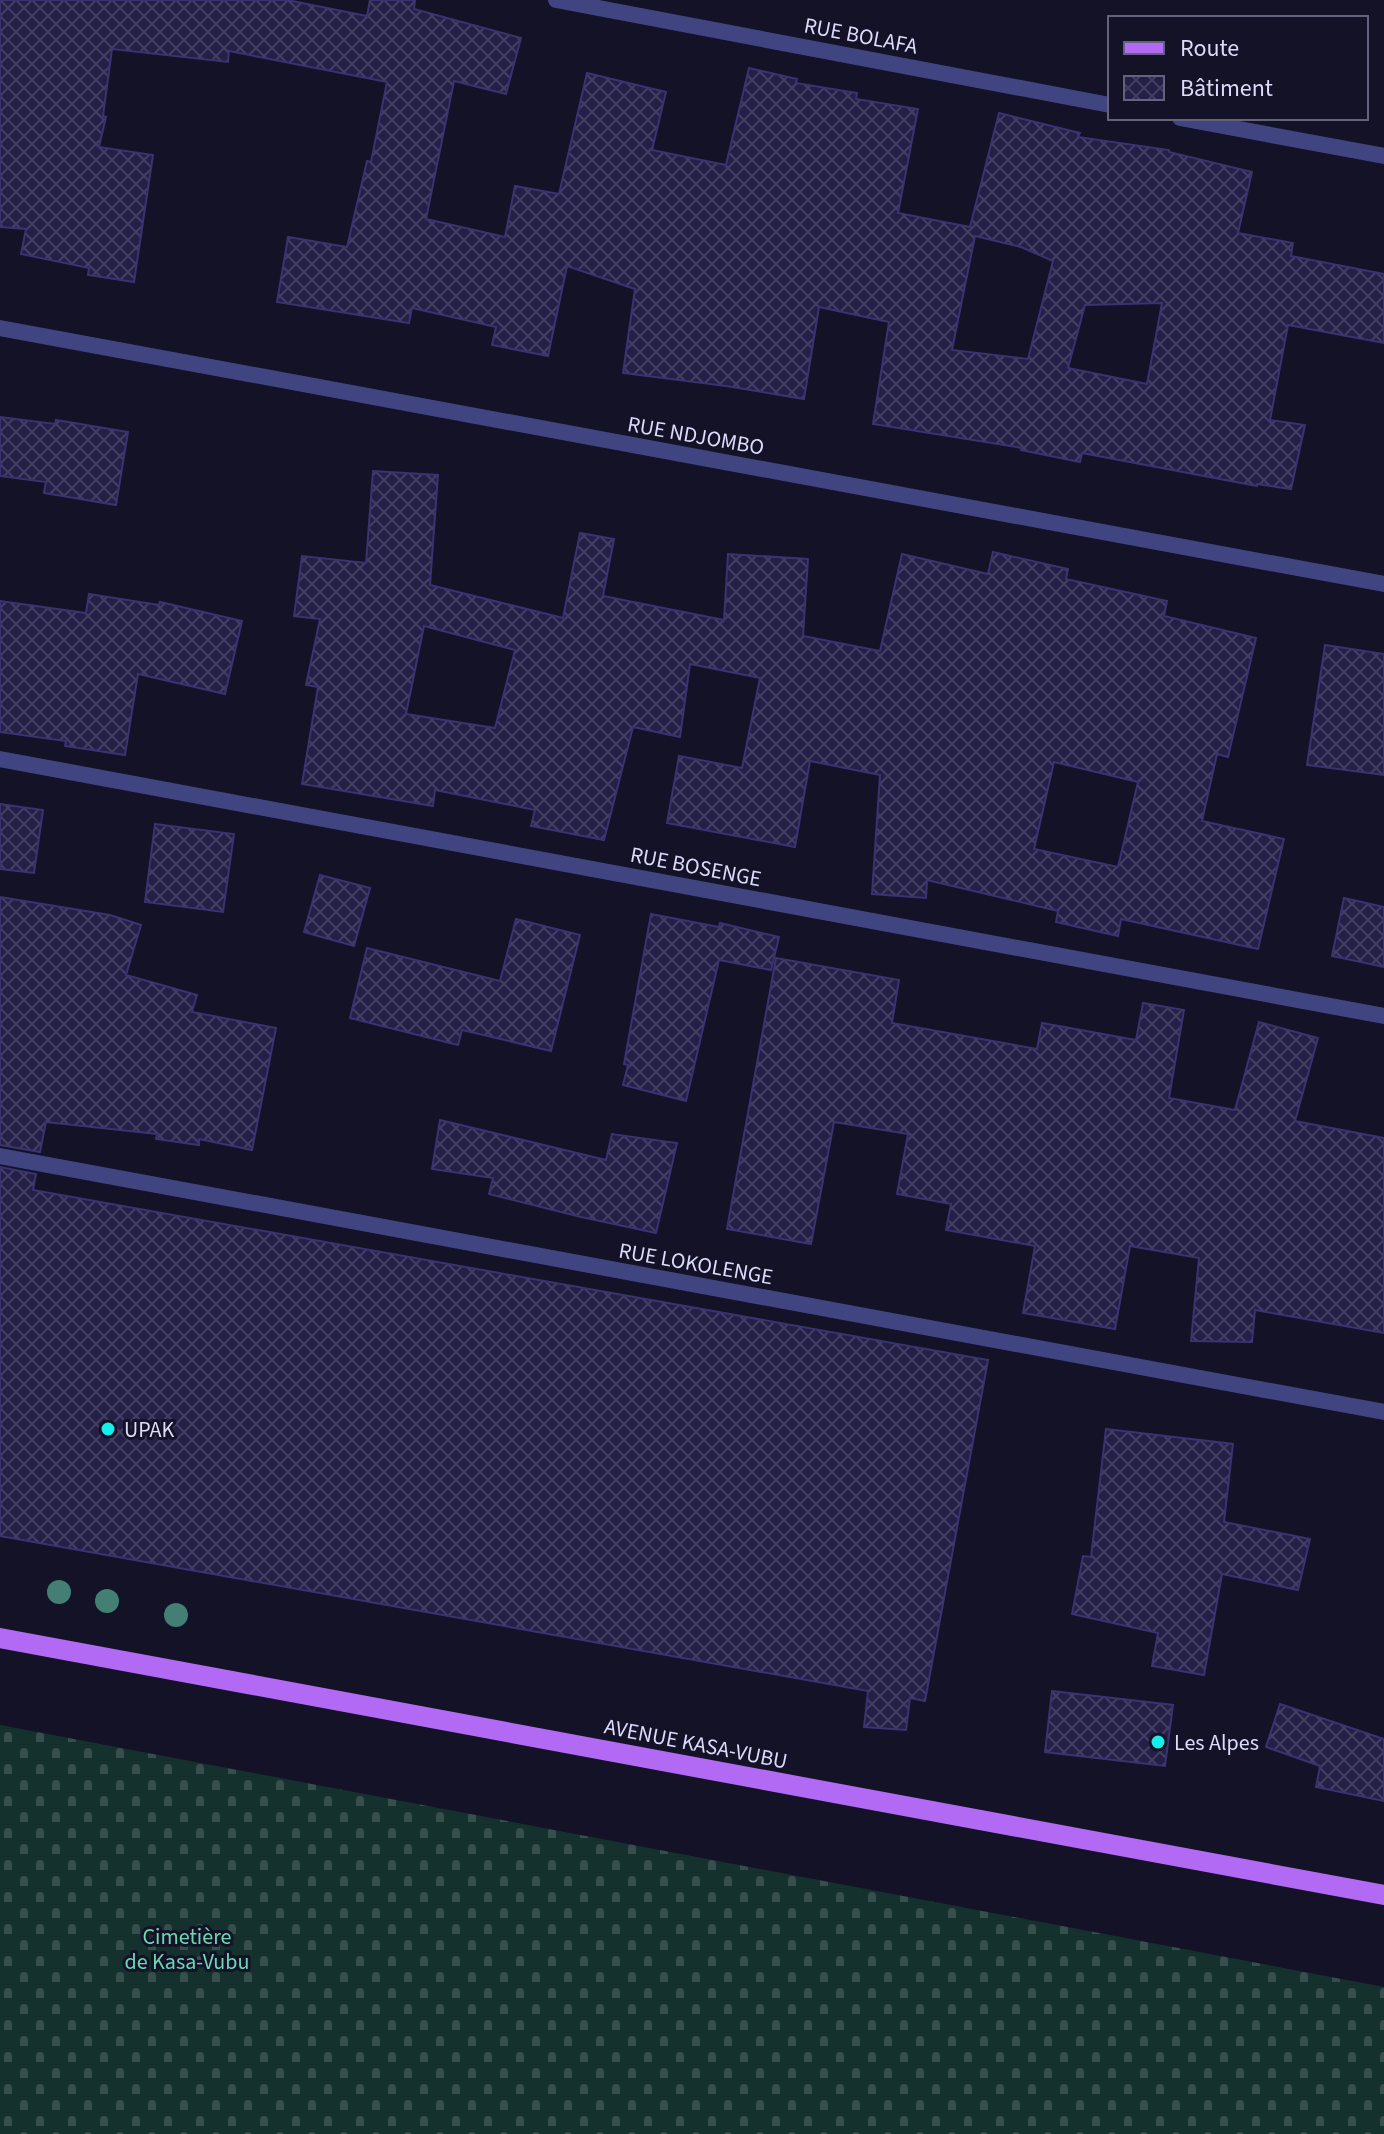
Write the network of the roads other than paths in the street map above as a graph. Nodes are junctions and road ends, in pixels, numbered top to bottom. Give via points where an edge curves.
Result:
1 (556, 0) edge
2 (1108, 105) edge
3 (1191, 120) edge
4 (1384, 156) edge
5 (0, 328) edge
6 (1384, 584) edge
7 (0, 759) edge
8 (1384, 1016) edge
9 (0, 1156) edge
10 (1384, 1412) edge
11 (0, 1638) edge
12 (1384, 1895) edge

1 - 2 street, RUE BOLAFA
3 - 4 street
5 - 6 street, RUE NDJOMBO
7 - 8 street, RUE BOSENGE
9 - 10 street, RUE LOKOLENGE
11 - 12 main road, AVENUE KASA-VUBU

